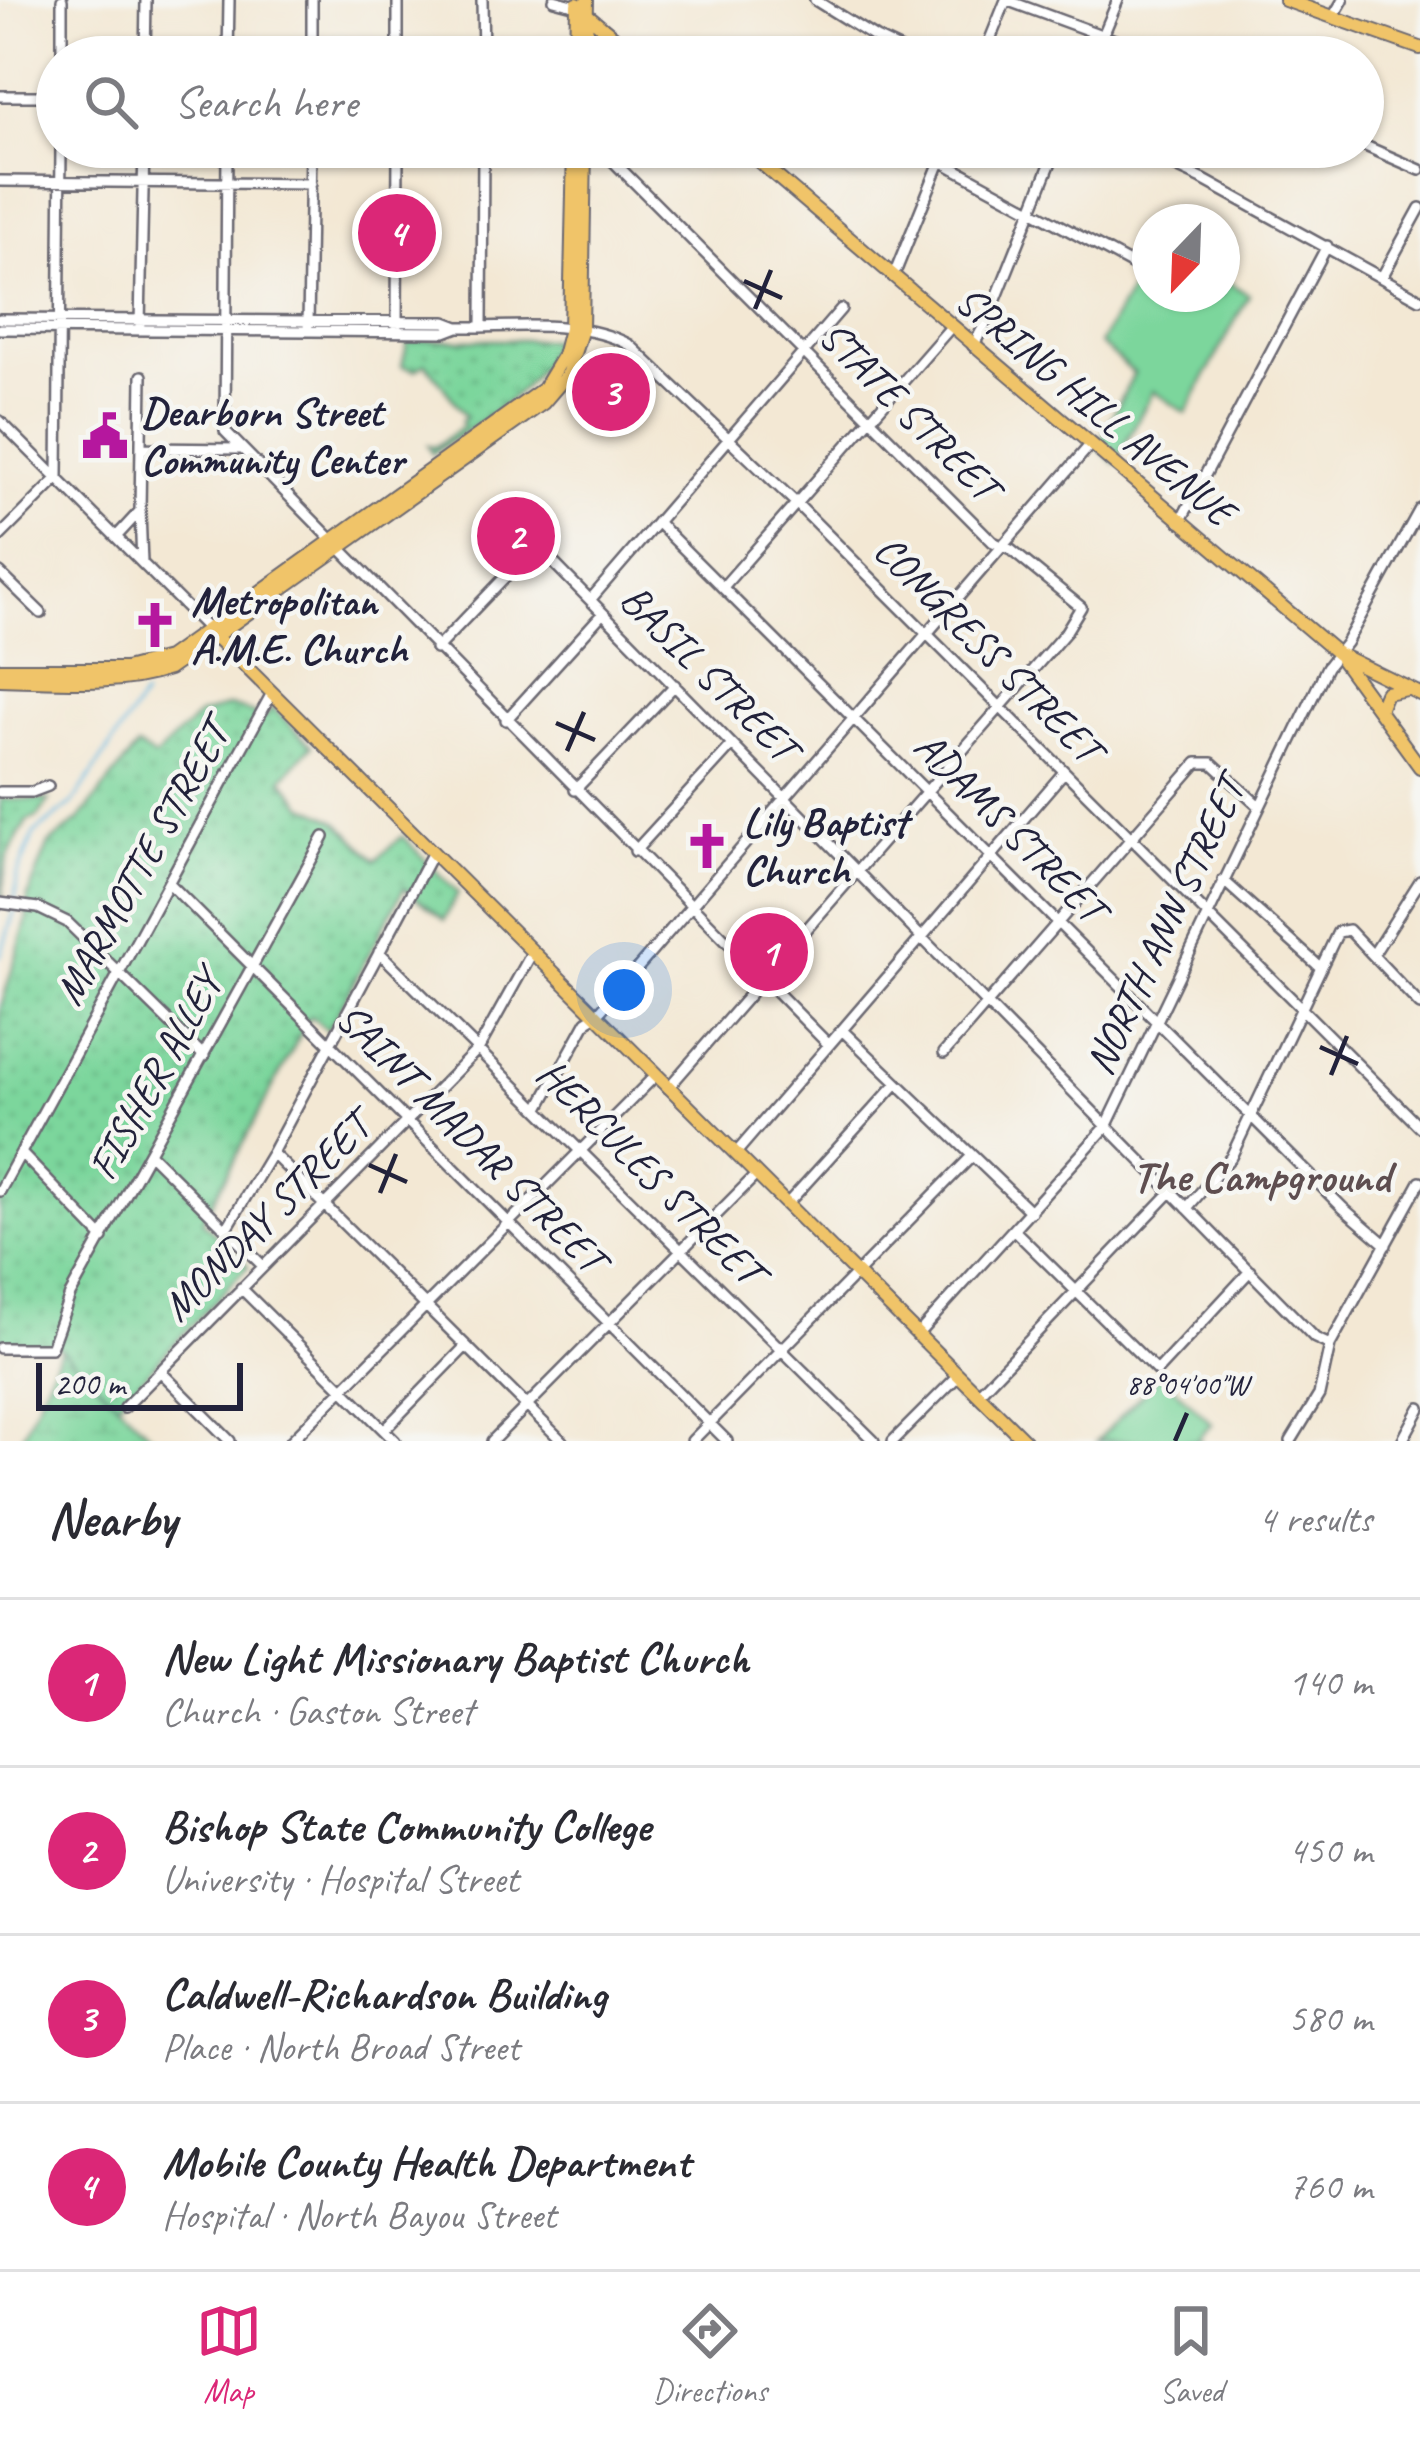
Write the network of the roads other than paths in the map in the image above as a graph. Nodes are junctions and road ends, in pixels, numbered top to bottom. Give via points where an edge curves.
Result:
1 (62, 0) edge
2 (146, 0) edge
3 (229, 0) edge
4 (312, 0) edge
5 (398, 0) edge
6 (482, 0) edge
7 (554, 0) edge
8 (815, 0) edge
9 (1006, 0) edge
10 (1118, 0) edge
11 (1285, 0) edge
12 (1343, 0) edge
13 (580, 4) edge
14 (1333, 17) junction
15 (1103, 35) joint
16 (62, 36) edge
17 (145, 36) edge
18 (229, 36) edge
19 (311, 36) edge
20 (398, 36) edge
21 (482, 36) edge
22 (578, 36) edge
23 (584, 36) edge
24 (615, 36) edge
25 (873, 36) edge
26 (991, 36) edge
27 (1420, 48) edge
28 (0, 96) edge
29 (36, 96) edge
30 (1384, 154) edge
31 (61, 168) edge
32 (144, 168) edge
33 (227, 168) edge
34 (310, 168) edge
35 (398, 168) edge
36 (482, 168) edge
37 (574, 168) edge
38 (584, 168) edge
39 (619, 168) edge
40 (766, 168) edge
41 (937, 168) edge
42 (953, 168) edge
43 (1048, 168) edge
44 (1174, 168) edge
45 (1420, 170) edge
46 (0, 181) edge
47 (61, 182) junction
48 (144, 183) junction
49 (227, 184) junction
50 (310, 184) junction
51 (1420, 208) edge
52 (1031, 211) junction
53 (1327, 246) junction
54 (1132, 265) edge
55 (891, 275) junction
56 (1382, 277) junction
57 (1420, 299) edge
58 (841, 309) dead end
59 (0, 319) edge
60 (61, 324) junction
61 (140, 325) junction
62 (225, 325) junction
63 (308, 326) junction
64 (397, 327) junction
65 (951, 327) junction
66 (482, 328) junction
67 (0, 329) edge
68 (575, 329) junction
69 (973, 346) junction
70 (803, 352) junction
71 (142, 376) dead end
72 (870, 420) junction
73 (0, 421) edge
74 (730, 438) junction
75 (1090, 445) junction
76 (27, 447) junction
77 (59, 448) junction
78 (141, 448) junction
79 (240, 449) junction
80 (58, 478) junction
81 (797, 504) junction
82 (1420, 509) edge
83 (140, 511) junction
84 (657, 522) junction
85 (1180, 522) junction
86 (0, 536) edge
87 (116, 537) junction
88 (1002, 546) junction
89 (335, 547) junction
90 (142, 562) junction
91 (0, 573) edge
92 (723, 586) junction
93 (590, 600) junction
94 (41, 613) dead end
95 (604, 613) junction
96 (926, 634) junction
97 (214, 635) junction
98 (436, 650) junction
99 (1338, 654) junction
100 (0, 669) edge
101 (0, 679) edge
102 (674, 686) junction
103 (1414, 691) edge
104 (272, 693) junction
105 (998, 706) junction
106 (1379, 710) junction
107 (853, 718) junction
108 (506, 720) junction
109 (1402, 740) junction
110 (733, 745) junction
111 (1420, 758) edge
112 (1420, 767) edge
113 (1064, 772) junction
114 (48, 786) dead end
115 (575, 790) junction
116 (926, 790) junction
117 (0, 792) edge
118 (785, 796) junction
119 (1258, 805) junction
120 (324, 837) dead end
121 (1132, 840) junction
122 (635, 851) junction
123 (433, 852) junction
124 (992, 856) junction
125 (857, 870) junction
126 (1223, 880) junction
127 (1420, 881) edge
128 (169, 883) junction
129 (4, 903) edge
130 (690, 906) junction
131 (1207, 914) junction
132 (1060, 922) junction
133 (922, 937) junction
134 (533, 951) junction
135 (379, 952) junction
136 (1373, 955) junction
137 (252, 966) junction
138 (1321, 968) junction
139 (120, 972) junction
140 (763, 980) junction
141 (987, 1005) junction
142 (1420, 1005) edge
143 (1301, 1011) junction
144 (597, 1015) junction
145 (1157, 1019) junction
146 (842, 1030) junction
147 (330, 1044) junction
148 (829, 1046) junction
149 (479, 1048) junction
150 (944, 1053) dead end
151 (204, 1056) junction
152 (656, 1075) junction
153 (897, 1083) junction
154 (668, 1088) junction
155 (539, 1108) junction
156 (1252, 1115) junction
157 (407, 1121) junction
158 (1106, 1127) junction
159 (1420, 1127) edge
160 (581, 1150) junction
161 (21, 1153) junction
162 (272, 1153) junction
163 (736, 1153) junction
164 (150, 1154) junction
165 (973, 1156) junction
166 (757, 1174) junction
167 (1420, 1182) edge
168 (0, 1192) edge
169 (1172, 1192) junction
170 (323, 1204) junction
171 (787, 1204) junction
172 (1187, 1208) junction
173 (1031, 1212) junction
174 (509, 1222) junction
175 (226, 1229) junction
176 (1014, 1231) junction
177 (103, 1238) junction
178 (1386, 1245) junction
179 (681, 1250) junction
180 (263, 1266) junction
181 (1250, 1271) junction
182 (858, 1276) junction
183 (242, 1288) junction
184 (1076, 1291) junction
185 (426, 1306) junction
186 (609, 1323) junction
187 (917, 1335) junction
188 (1330, 1345) junction
189 (465, 1347) junction
190 (0, 1348) edge
191 (782, 1351) junction
192 (160, 1371) junction
193 (958, 1375) junction
194 (342, 1389) junction
195 (978, 1394) junction
196 (527, 1406) junction
197 (124, 1408) dead end
198 (1420, 1408) edge
199 (710, 1424) junction
200 (384, 1430) junction
201 (230, 1441) edge
202 (291, 1441) edge
203 (394, 1441) edge
204 (492, 1441) edge
205 (562, 1441) edge
206 (692, 1441) edge
207 (727, 1441) edge
208 (874, 1441) edge
209 (893, 1441) edge
210 (1025, 1441) edge
211 (1292, 1441) edge
212 (1402, 1441) edge

1 - 16 street
2 - 17 street
3 - 18 street
4 - 19 street
5 - 20 street
6 - 21 street
7 - 13 street
8 - 25 street
9 - 15 street
9 - 26 street
10 - 15 street
11 - 14 main road
12 - 14 street
13 - 22 main road
13 - 23 main road
13 - 24 main road
14 - 27 main road
28 - 29 street
30 - 45 street
31 - 47 street
32 - 48 street
33 - 49 street
34 - 50 street
35 - 64 street
36 - 66 street
37 - 68 main road
38 - 68 main road
39 - 70 street, STATE STREET
40 - 55 main road, SPRING HILL AVENUE
41 - 55 street
42 - 52 street
43 - 52 street
44 - 53 street
46 - 47 street
47 - 48 street
47 - 60 street
48 - 49 street
48 - 61 street
49 - 50 street
49 - 62 street
50 - 63 street
51 - 56 street
52 - 54 street
52 - 69 street
53 - 56 street
53 - 85 street
55 - 65 main road, SPRING HILL AVENUE
56 - 57 street
58 - 70 street
59 - 60 street, CONGRESS STREET
60 - 61 street, CONGRESS STREET
60 - 67 street, CONGRESS STREET
60 - 77 street
61 - 62 street, CONGRESS STREET
62 - 63 street, CONGRESS STREET
62 - 79 street via 225,431
63 - 64 street, CONGRESS STREET
64 - 66 street, CONGRESS STREET
65 - 69 main road, SPRING HILL AVENUE
65 - 72 street
66 - 68 street, CONGRESS STREET
68 - 74 street, CONGRESS STREET via 630,345
68 - 89 main road via 543,389
69 - 75 main road, SPRING HILL AVENUE
70 - 72 street, STATE STREET
70 - 74 street
71 - 78 street
72 - 81 street
72 - 88 street, STATE STREET
73 - 76 street
74 - 81 street, CONGRESS STREET
74 - 84 street
75 - 85 main road, SPRING HILL AVENUE
75 - 88 street
76 - 77 street
76 - 80 street
77 - 80 street
78 - 79 street
78 - 83 street
79 - 89 street
80 - 86 street
80 - 87 street
81 - 92 street
81 - 96 street, CONGRESS STREET
82 - 99 street, NORTH ANN STREET
83 - 87 street
83 - 90 street
84 - 92 street
84 - 93 street
85 - 99 main road, SPRING HILL AVENUE
87 - 90 street
88 - 96 street
88 - 105 street, STATE STREET via 1081,607
89 - 97 main road
89 - 98 street
90 - 97 street
91 - 94 street
92 - 107 street, ADAMS STREET
93 - 95 street, BASIL STREET
93 - 98 street, BASIL STREET via 542,550 531,550
95 - 102 street, BASIL STREET
95 - 108 street
96 - 105 street, CONGRESS STREET
96 - 107 street
97 - 100 main road via 147,666
97 - 101 main road via 146,677
97 - 104 main road
98 - 108 street
99 - 103 main road, SPRING HILL AVENUE
99 - 106 main road
99 - 119 street, NORTH ANN STREET
102 - 110 street, BASIL STREET
102 - 115 street
103 - 106 main road via 1387,692
104 - 123 main road
104 - 128 street, MARMOTTE STREET
105 - 113 street, CONGRESS STREET
105 - 116 street
106 - 109 main road
107 - 116 street, ADAMS STREET
107 - 118 street
108 - 115 street
109 - 111 street
109 - 112 main road
110 - 118 street, BASIL STREET
110 - 122 street
113 - 121 street, CONGRESS STREET
113 - 124 street
114 - 117 street
115 - 122 street
116 - 124 street, ADAMS STREET
116 - 125 street
118 - 125 street, BASIL STREET
118 - 130 street
119 - 121 street via 1212,763 1197,763
119 - 126 street, NORTH ANN STREET
120 - 137 street, FISHER ALLEY
121 - 131 street, CONGRESS STREET
121 - 132 street
122 - 130 street
123 - 134 main road
123 - 135 street
124 - 132 street, ADAMS STREET
124 - 133 street
125 - 133 street, BASIL STREET
125 - 140 street
126 - 131 street, NORTH ANN STREET
126 - 138 street
127 - 136 street
128 - 137 street, SAINT MADAR STREET
128 - 139 street, MARMOTTE STREET
129 - 139 street via 67,922
130 - 140 street
130 - 144 street
131 - 143 street, CONGRESS STREET
131 - 145 street, NORTH ANN STREET
132 - 141 street
132 - 145 street, ADAMS STREET
133 - 141 street, BASIL STREET
133 - 146 street
134 - 144 main road
134 - 149 street, MONDAY STREET
135 - 147 street
135 - 149 street, HERCULES STREET
136 - 138 street via 1342,929
136 - 142 street
137 - 147 street, SAINT MADAR STREET
137 - 151 street, FISHER ALLEY
138 - 143 street
139 - 151 street
139 - 161 street, MARMOTTE STREET
140 - 148 street
140 - 154 street
141 - 150 street
141 - 158 street, BASIL STREET
143 - 156 street
143 - 159 street, CONGRESS STREET
144 - 152 main road
144 - 155 street
145 - 156 street, ADAMS STREET
145 - 158 street, NORTH ANN STREET
146 - 148 street
146 - 153 street
147 - 157 street, SAINT MADAR STREET
147 - 162 street
148 - 163 street
149 - 155 street, HERCULES STREET
149 - 157 street, MONDAY STREET
151 - 164 street, FISHER ALLEY
152 - 154 main road
152 - 160 street
153 - 165 street
153 - 171 street
154 - 163 main road
155 - 160 street, HERCULES STREET
156 - 172 street via 1220,1173
156 - 178 street, ADAMS STREET
157 - 170 street, MONDAY STREET
157 - 174 street, SAINT MADAR STREET
158 - 169 street, BASIL STREET
158 - 173 street, NORTH ANN STREET
160 - 174 street
160 - 179 street, HERCULES STREET
161 - 168 street, MARMOTTE STREET
161 - 177 street
162 - 170 street
162 - 175 street
163 - 166 main road
164 - 175 street
164 - 177 street, FISHER ALLEY
165 - 173 street
165 - 182 street
166 - 171 main road
166 - 179 street
167 - 178 street
169 - 172 street, BASIL STREET
169 - 184 street
170 - 180 street, MONDAY STREET
170 - 185 street
171 - 182 main road
172 - 181 street, BASIL STREET
173 - 176 street, NORTH ANN STREET
174 - 185 street
174 - 186 street, SAINT MADAR STREET
175 - 180 street
176 - 184 street
176 - 187 street, NORTH ANN STREET
177 - 190 street, FISHER ALLEY via 50,1348
178 - 188 street
179 - 186 street
179 - 191 street, HERCULES STREET
180 - 183 street, MONDAY STREET
181 - 184 street via 1157,1371
181 - 188 street, BASIL STREET
182 - 187 main road
182 - 191 street
183 - 192 street, MONDAY STREET
183 - 194 street
184 - 195 street
185 - 189 street
185 - 194 street
186 - 196 street
186 - 199 street, SAINT MADAR STREET
187 - 193 main road
188 - 211 street via 1319,1395
189 - 196 street
189 - 200 street
191 - 199 street
191 - 208 street, HERCULES STREET
192 - 197 street, MONDAY STREET
192 - 201 street
193 - 195 main road
193 - 209 street
194 - 200 street
194 - 202 street
195 - 210 main road
196 - 204 street
196 - 205 street
198 - 212 street
199 - 206 street
199 - 207 street, SAINT MADAR STREET
200 - 203 street

